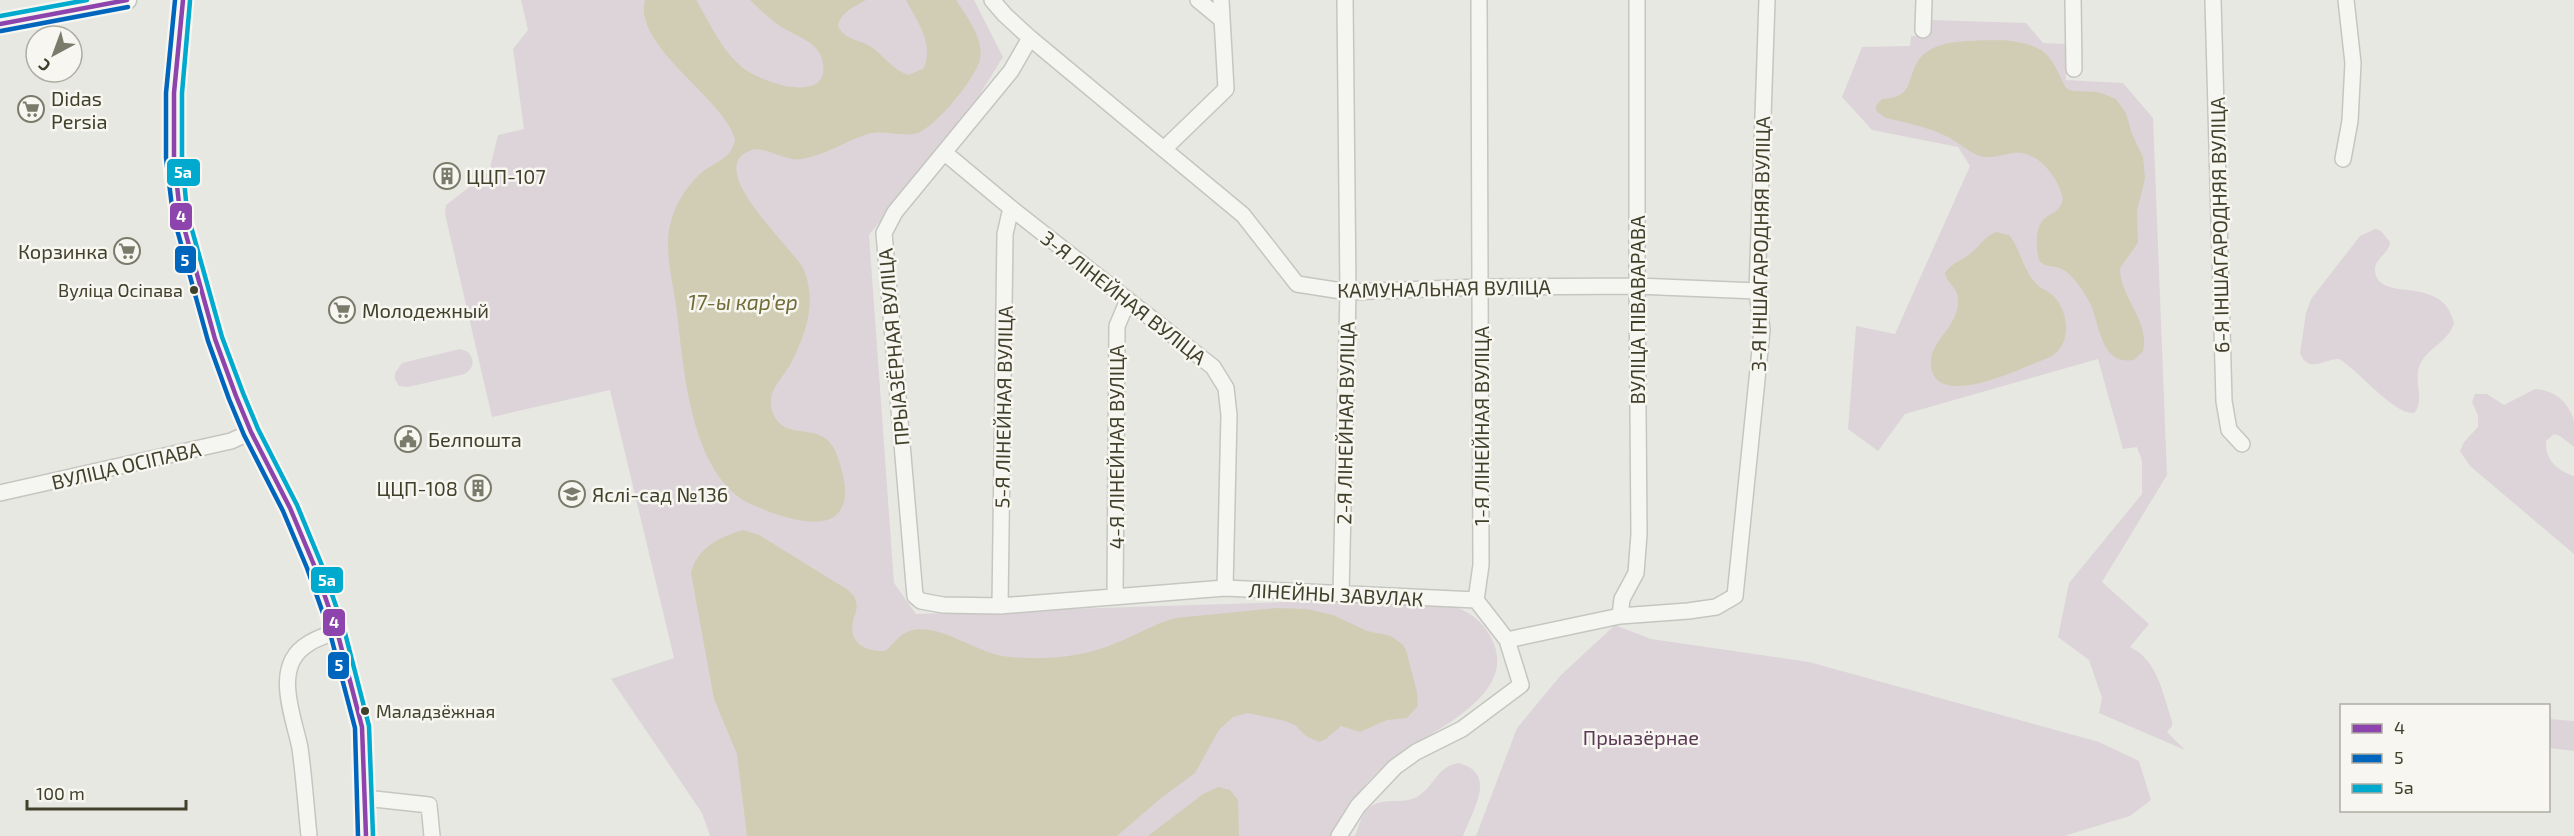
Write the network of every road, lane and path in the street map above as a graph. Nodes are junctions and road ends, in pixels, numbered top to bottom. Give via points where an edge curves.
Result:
1 (127, 0) edge
2 (183, 0) edge
3 (992, 0) edge
4 (1198, 0) edge
5 (1221, 0) edge
6 (1345, 0) edge
7 (1479, 0) edge
8 (1637, 0) edge
9 (1767, 0) edge
10 (1924, 0) edge
11 (2073, 0) edge
12 (2213, 0) edge
13 (2346, 0) edge
14 (1221, 18) junction
15 (0, 24) edge
16 (1923, 30) dead end
17 (1030, 38) junction
18 (2074, 69) dead end
19 (1165, 148) junction
20 (945, 153) junction
21 (2343, 159) dead end
22 (1011, 208) junction
23 (1637, 286) junction
24 (1482, 287) junction
25 (1757, 291) junction
26 (1348, 292) junction
27 (1128, 300) junction
28 (251, 432) junction
29 (2242, 444) dead end
30 (0, 493) edge
31 (1225, 588) junction
32 (1341, 594) junction
33 (915, 596) joint
34 (1114, 596) junction
35 (1476, 600) junction
36 (1000, 606) junction
37 (1620, 616) junction
38 (338, 631) junction
39 (1507, 640) junction
40 (365, 798) junction
41 (309, 836) edge
42 (366, 836) edge
43 (432, 836) edge
44 (1339, 836) edge

1 - 15 main road
2 - 28 main road via 174,102 174,158 180,213 206,310
3 - 17 street, КАМУНАЛЬНАЯ ВУЛІЦА
4 - 14 street
5 - 14 street
6 - 26 street, 2-Я ЛІНЕЙНАЯ ВУЛІЦА
7 - 24 street, 1-Я ЛІНЕЙНАЯ ВУЛІЦА
8 - 23 street, ВУЛІЦА ПІВАВАРАВА
9 - 25 street, 3-Я ІНШАГАРОДНЯЯ ВУЛІЦА
10 - 16 street
11 - 18 street
12 - 29 street, 6-Я ІНШАГАРОДНЯЯ ВУЛІЦА via 2224,401 2229,430
13 - 21 street via 2354,63
14 - 19 street via 1226,89
17 - 19 street, КАМУНАЛЬНАЯ ВУЛІЦА
17 - 20 street, ПРЫАЗЁРНАЯ ВУЛІЦА via 1011,71
19 - 26 street, КАМУНАЛЬНАЯ ВУЛІЦА via 1243,214 1297,284
20 - 22 street, 3-Я ЛІНЕЙНАЯ ВУЛІЦА
20 - 33 street, ПРЫАЗЁРНАЯ ВУЛІЦА via 895,212 884,233
22 - 27 street, 3-Я ЛІНЕЙНАЯ ВУЛІЦА
22 - 36 street, 5-Я ЛІНЕЙНАЯ ВУЛІЦА via 1005,234
23 - 24 street, КАМУНАЛЬНАЯ ВУЛІЦА
23 - 25 street, КАМУНАЛЬНАЯ ВУЛІЦА
23 - 37 street, ВУЛІЦА ПІВАВАРАВА via 1639,534 1636,573 1622,599
24 - 26 street, КАМУНАЛЬНАЯ ВУЛІЦА
24 - 35 street, 1-Я ЛІНЕЙНАЯ ВУЛІЦА via 1481,566
25 - 37 street, 3-Я ІНШАГАРОДНЯЯ ВУЛІЦА via 1762,330 1735,596 1716,607
26 - 32 street, 2-Я ЛІНЕЙНАЯ ВУЛІЦА
27 - 31 street, 3-Я ЛІНЕЙНАЯ ВУЛІЦА via 1213,368 1226,388 1229,415
27 - 34 street, 4-Я ЛІНЕЙНАЯ ВУЛІЦА via 1117,326
28 - 30 street, ВУЛІЦА ОСІПАВА via 231,441
28 - 38 main road via 306,546
31 - 32 street, ЛІНЕЙНЫ ЗАВУЛАК
31 - 34 street, ЛІНЕЙНЫ ЗАВУЛАК
32 - 35 street, ЛІНЕЙНЫ ЗАВУЛАК
33 - 36 street, ЛІНЕЙНЫ ЗАВУЛАК via 943,605
34 - 36 street, ЛІНЕЙНЫ ЗАВУЛАК
35 - 39 street
37 - 39 street
38 - 40 main road via 359,711
38 - 41 street via 306,644 287,681 286,693 305,784
39 - 44 street via 1521,685 1462,729 1395,767 1358,806
40 - 42 main road
40 - 43 street via 429,805

